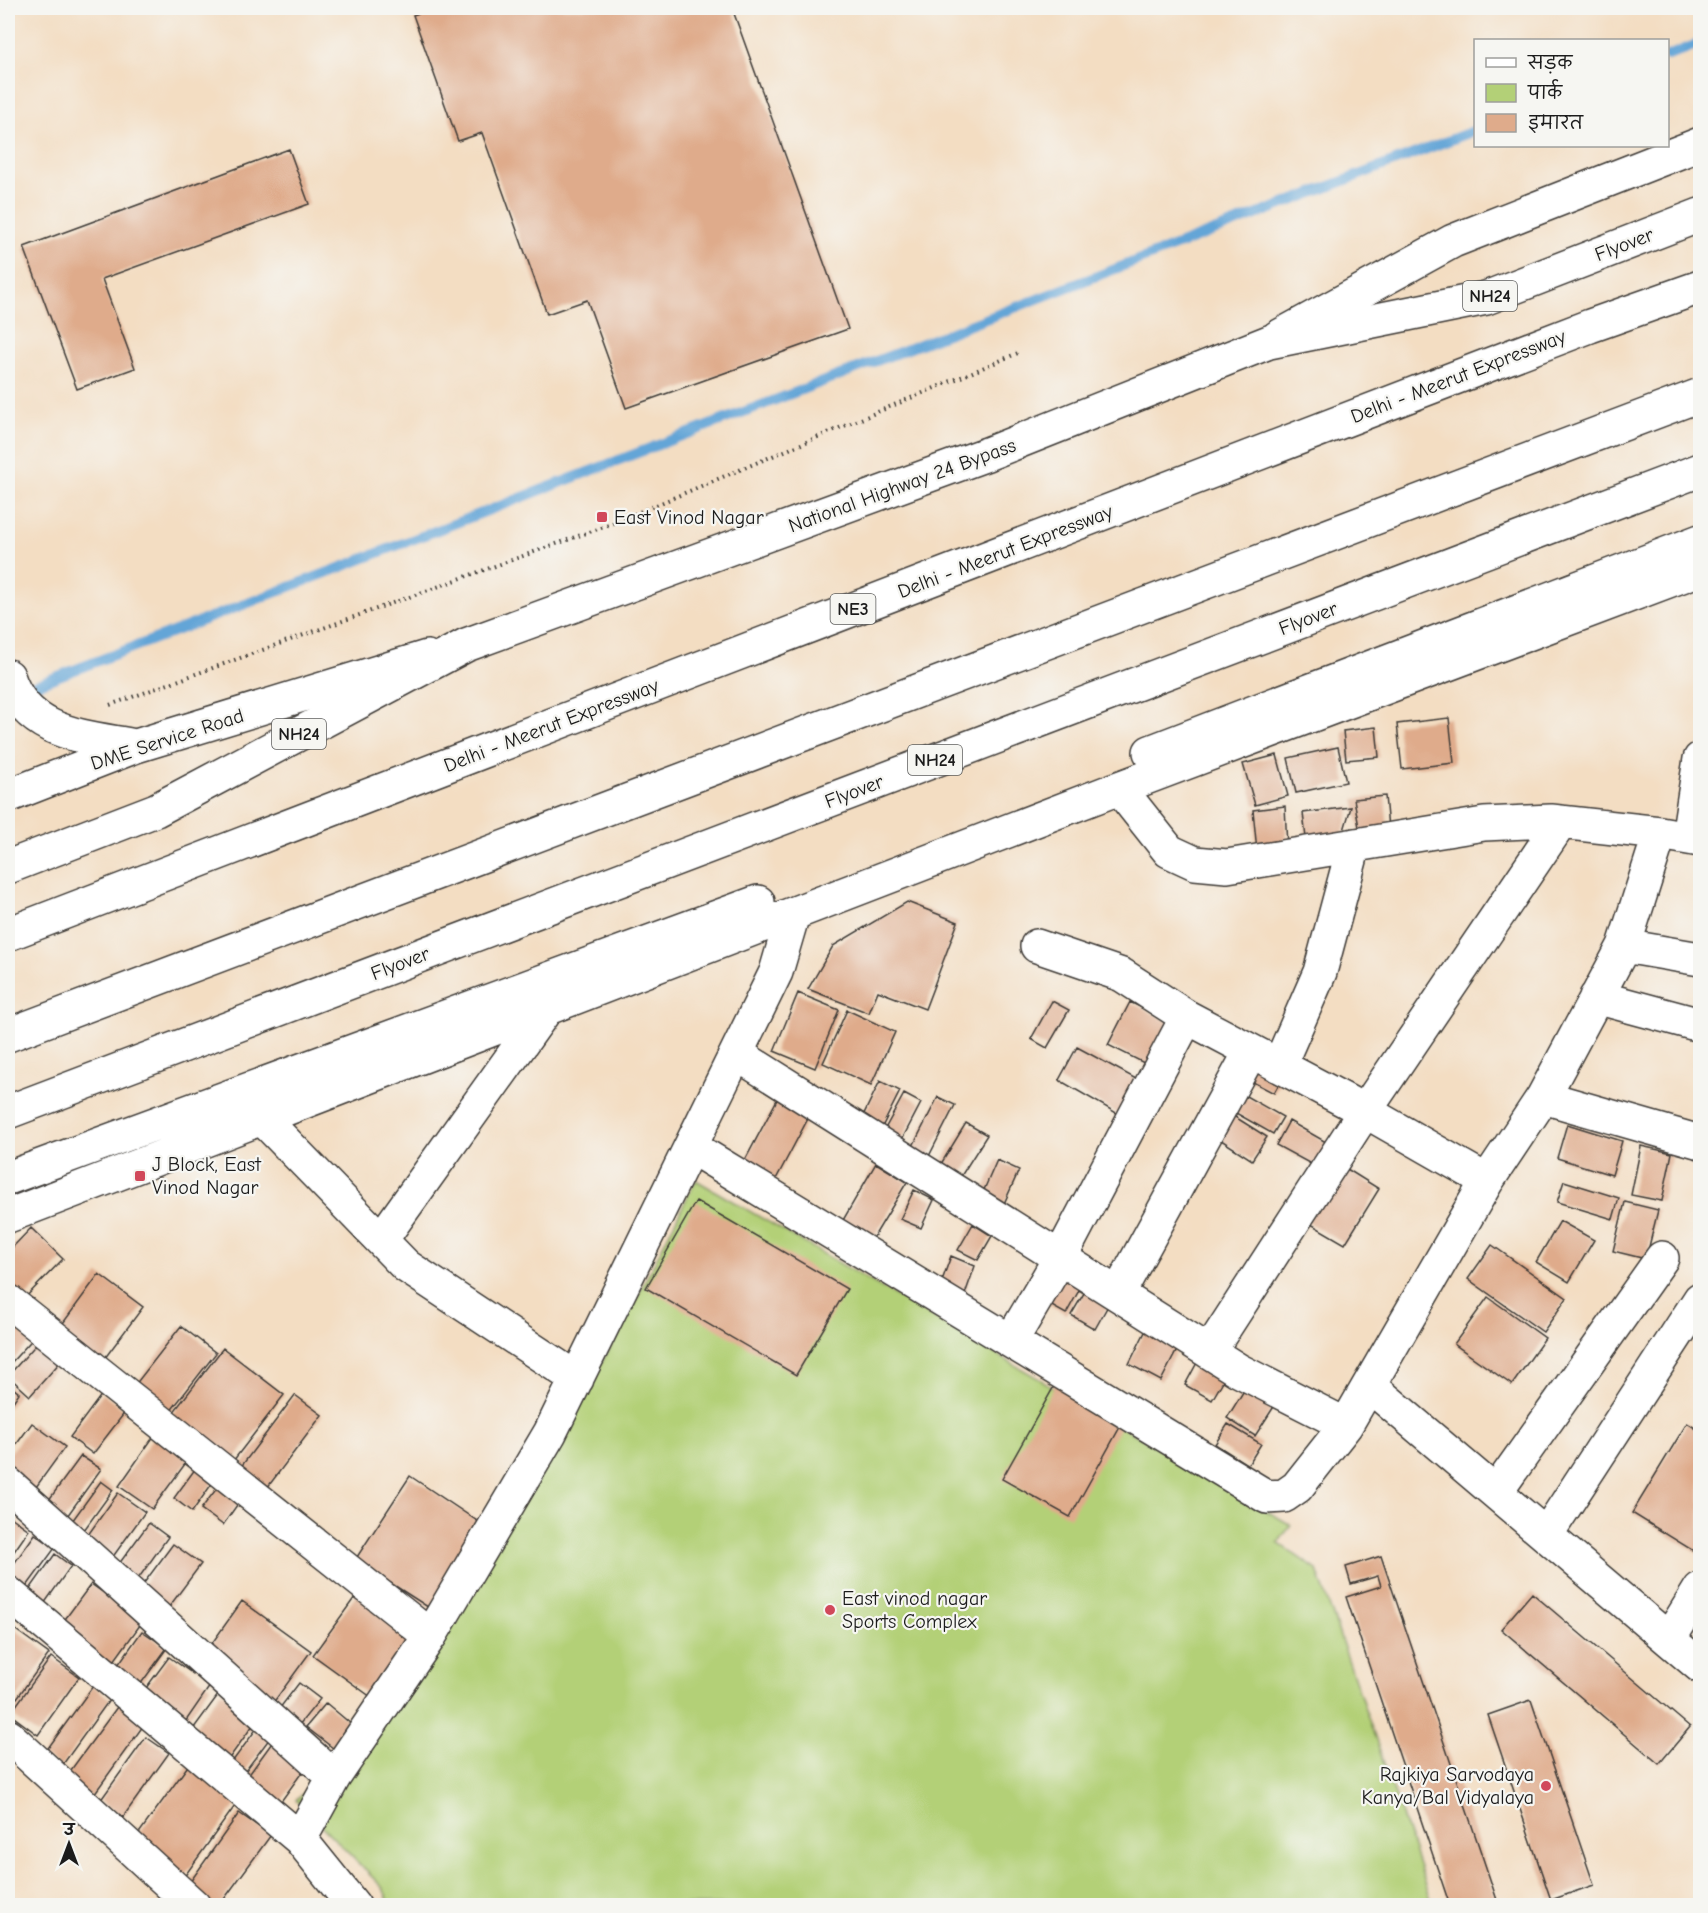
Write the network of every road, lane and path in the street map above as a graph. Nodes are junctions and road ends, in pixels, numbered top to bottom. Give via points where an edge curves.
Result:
1 (1701, 144) edge
2 (1701, 214) edge
3 (1701, 287) edge
4 (1269, 342) junction
5 (1018, 353) dead end
6 (1701, 395) edge
7 (1701, 470) edge
8 (1701, 541) edge
9 (1701, 569) edge
10 (466, 645) junction
11 (8, 676) edge
12 (106, 706) dead end
13 (136, 746) junction
14 (1701, 759) edge
15 (1119, 788) junction
16 (8, 796) edge
17 (1561, 822) junction
18 (1683, 837) edge
19 (1354, 845) junction
20 (8, 867) edge
21 (793, 914) junction
22 (8, 934) edge
23 (1037, 946) dead end
24 (1624, 946) junction
25 (1701, 959) edge
26 (1596, 997) junction
27 (547, 1008) junction
28 (1187, 1017) junction
29 (1701, 1025) edge
30 (8, 1035) edge
31 (1251, 1051) junction
32 (737, 1054) junction
33 (1279, 1066) junction
34 (1543, 1097) junction
35 (1365, 1111) junction
36 (8, 1112) edge
37 (262, 1118) junction
38 (1701, 1142) edge
39 (691, 1147) junction
40 (8, 1178) edge
41 (1487, 1181) junction
42 (8, 1216) edge
43 (381, 1240) junction
44 (1060, 1258) junction
45 (1662, 1258) dead end
46 (1118, 1294) junction
47 (1701, 1299) edge
48 (8, 1301) edge
49 (1011, 1341) junction
50 (1209, 1352) junction
51 (577, 1379) junction
52 (1370, 1386) junction
53 (1346, 1425) junction
54 (8, 1484) edge
55 (1496, 1492) junction
56 (1546, 1535) junction
57 (1701, 1589) edge
58 (8, 1593) edge
59 (430, 1636) junction
60 (1669, 1639) junction
61 (1701, 1666) edge
62 (8, 1736) edge
63 (334, 1777) junction
64 (300, 1839) junction
65 (194, 1905) edge
66 (354, 1905) edge

1 - 4 main road via 1453,241
2 - 4 main road, Flyover / NH24 via 1486,298
3 - 22 main road, Delhi - Meerut Expressway / NE3 via 1590,326
4 - 10 main road, National Highway 24 Bypass / NH24 via 987,454
5 - 12 path via 606,526
6 - 30 main road
7 - 36 main road, Flyover / NH24
8 - 40 main road via 730,913
9 - 15 main road
10 - 13 main road, DME Service Road
10 - 20 main road, NH24 via 156,810
11 - 13 main road via 13,693 39,722 68,733
13 - 16 main road, DME Service Road
14 - 18 main road
15 - 19 main road via 1169,851 1195,863 1227,866
15 - 21 main road
17 - 18 main road
17 - 19 main road via 1484,824
17 - 35 main road
18 - 24 main road
19 - 33 main road via 1320,972
21 - 27 main road
21 - 32 main road via 776,972
23 - 28 main road via 1122,975
24 - 25 main road
24 - 26 main road
26 - 29 main road
26 - 34 main road
27 - 37 main road
27 - 43 main road
28 - 31 main road
28 - 44 main road
31 - 33 main road
31 - 46 main road
32 - 39 main road
32 - 44 main road
33 - 35 main road
34 - 38 main road
34 - 41 main road
35 - 41 main road
35 - 50 main road
37 - 42 main road
37 - 43 main road
39 - 49 main road
39 - 51 main road
41 - 52 main road
43 - 51 main road via 406,1266
44 - 46 main road
44 - 49 main road
45 - 55 main road
46 - 50 main road
47 - 56 main road
48 - 59 main road
49 - 53 main road via 1267,1497 1284,1496 1297,1487
50 - 53 main road
51 - 59 main road via 550,1433
52 - 53 main road
52 - 55 main road
54 - 63 main road
55 - 56 main road
56 - 60 main road
57 - 60 main road
58 - 64 main road
59 - 63 main road
60 - 61 main road
62 - 65 main road
63 - 64 main road
64 - 66 main road

